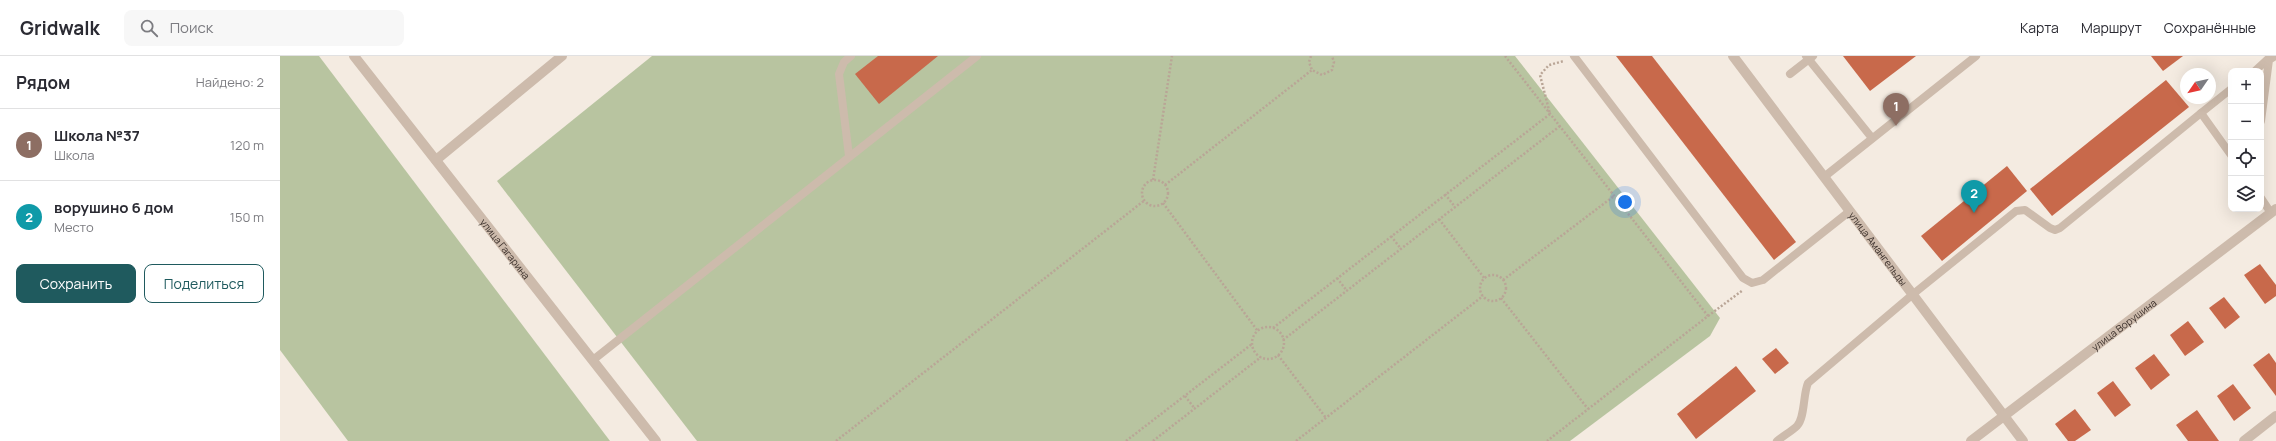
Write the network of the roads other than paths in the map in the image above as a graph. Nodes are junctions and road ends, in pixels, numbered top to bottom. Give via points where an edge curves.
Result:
1 (354, 56) edge
2 (562, 56) edge
3 (851, 56) edge
4 (977, 56) edge
5 (1733, 56) edge
6 (1976, 56) edge
7 (1810, 57) edge
8 (2270, 57) edge
9 (1576, 58) edge
10 (2258, 68) edge
11 (1790, 74) dead end
12 (2228, 91) edge
13 (2263, 104) edge
14 (2201, 112) junction
15 (1872, 138) junction
16 (2228, 151) edge
17 (849, 156) junction
18 (436, 160) junction
19 (1824, 177) junction
20 (2264, 201) edge
21 (1850, 211) junction
22 (2273, 211) edge
23 (1912, 295) junction
24 (593, 360) junction
25 (2004, 416) junction
26 (2276, 416) edge
27 (656, 441) edge
28 (1777, 441) edge
29 (1971, 441) edge
30 (2023, 441) edge
31 (2244, 441) edge

1 - 18 street, улица Гагарина
2 - 18 street
3 - 17 lane via 844,62 839,74
4 - 17 lane
5 - 19 street, улица Амангельды
6 - 15 lane
7 - 11 lane
7 - 15 lane
8 - 10 lane
8 - 13 lane
9 - 21 lane via 1743,278 1752,283 1763,280
12 - 14 lane
14 - 16 lane
14 - 23 lane via 2060,228 2050,228 2026,210 2016,211
15 - 19 lane
17 - 24 lane
18 - 24 street, улица Гагарина
19 - 21 street, улица Амангельды
20 - 22 lane
21 - 23 street, улица Амангельды
22 - 25 street, улица Ворушина
23 - 25 street, улица Амангельды
23 - 28 lane via 1808,383 1804,391 1801,420
24 - 27 street, улица Гагарина
25 - 29 street, улица Ворушина
25 - 30 street, улица Амангельды
26 - 31 street

